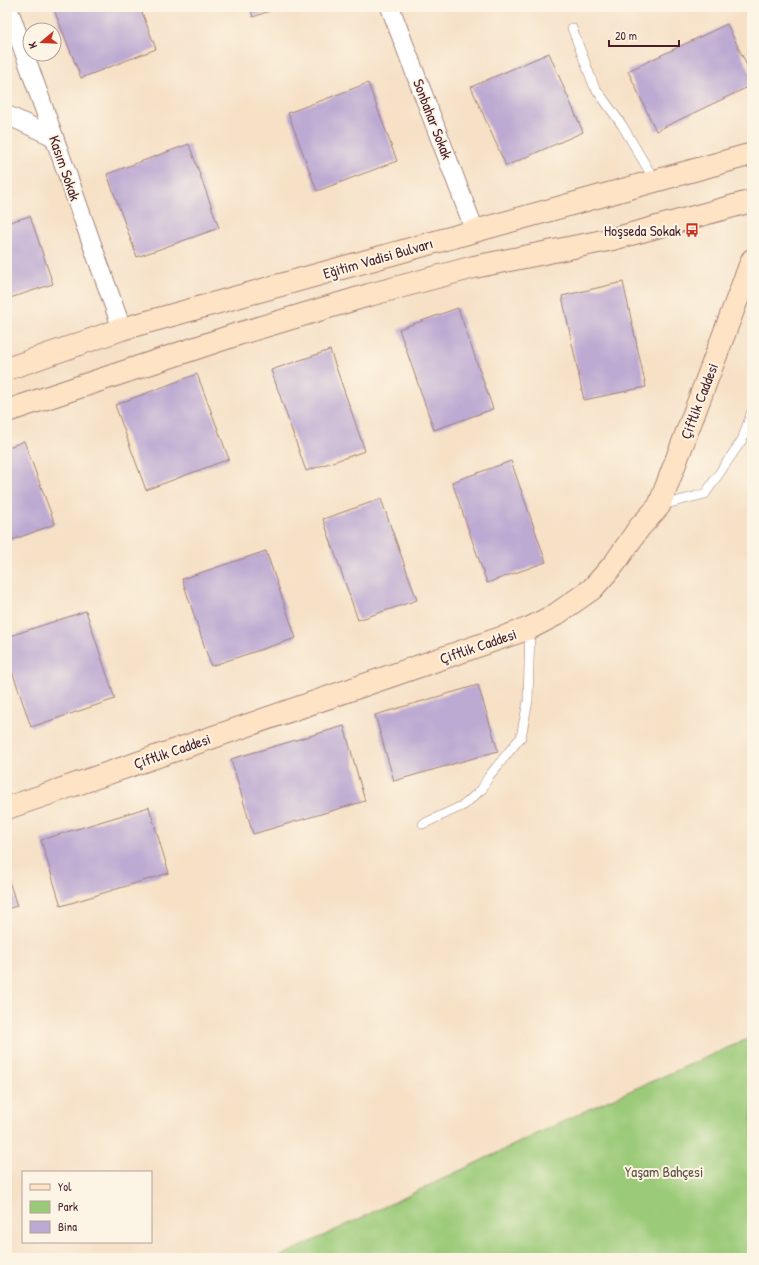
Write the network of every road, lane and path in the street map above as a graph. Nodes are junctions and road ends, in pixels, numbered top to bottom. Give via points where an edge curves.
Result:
1 (8, 7) edge
2 (390, 7) edge
3 (572, 28) dead end
4 (7, 115) edge
5 (54, 137) junction
6 (752, 154) edge
7 (655, 181) junction
8 (752, 201) edge
9 (475, 231) junction
10 (752, 260) edge
11 (122, 329) junction
12 (7, 368) edge
13 (7, 411) edge
14 (752, 411) edge
15 (659, 506) junction
16 (530, 628) junction
17 (7, 808) edge
18 (423, 824) dead end

1 - 5 street, Kasım Sokak
2 - 9 street, Sonbahar Sokak
3 - 7 lane via 594,86 622,125
4 - 5 street
5 - 11 street, Kasım Sokak
6 - 7 main road, Eğitim Vadisi Bulvarı
7 - 9 main road, Eğitim Vadisi Bulvarı
8 - 13 main road via 613,238 474,267 369,295 238,334
9 - 11 main road, Eğitim Vadisi Bulvarı
10 - 15 main road, Çiftlik Caddesi
11 - 12 main road, Eğitim Vadisi Bulvarı
14 - 15 lane via 742,440 705,494
15 - 16 main road, Çiftlik Caddesi via 592,589 555,615
16 - 17 main road, Çiftlik Caddesi
16 - 18 lane via 528,701 521,737 489,776 482,789 464,805

